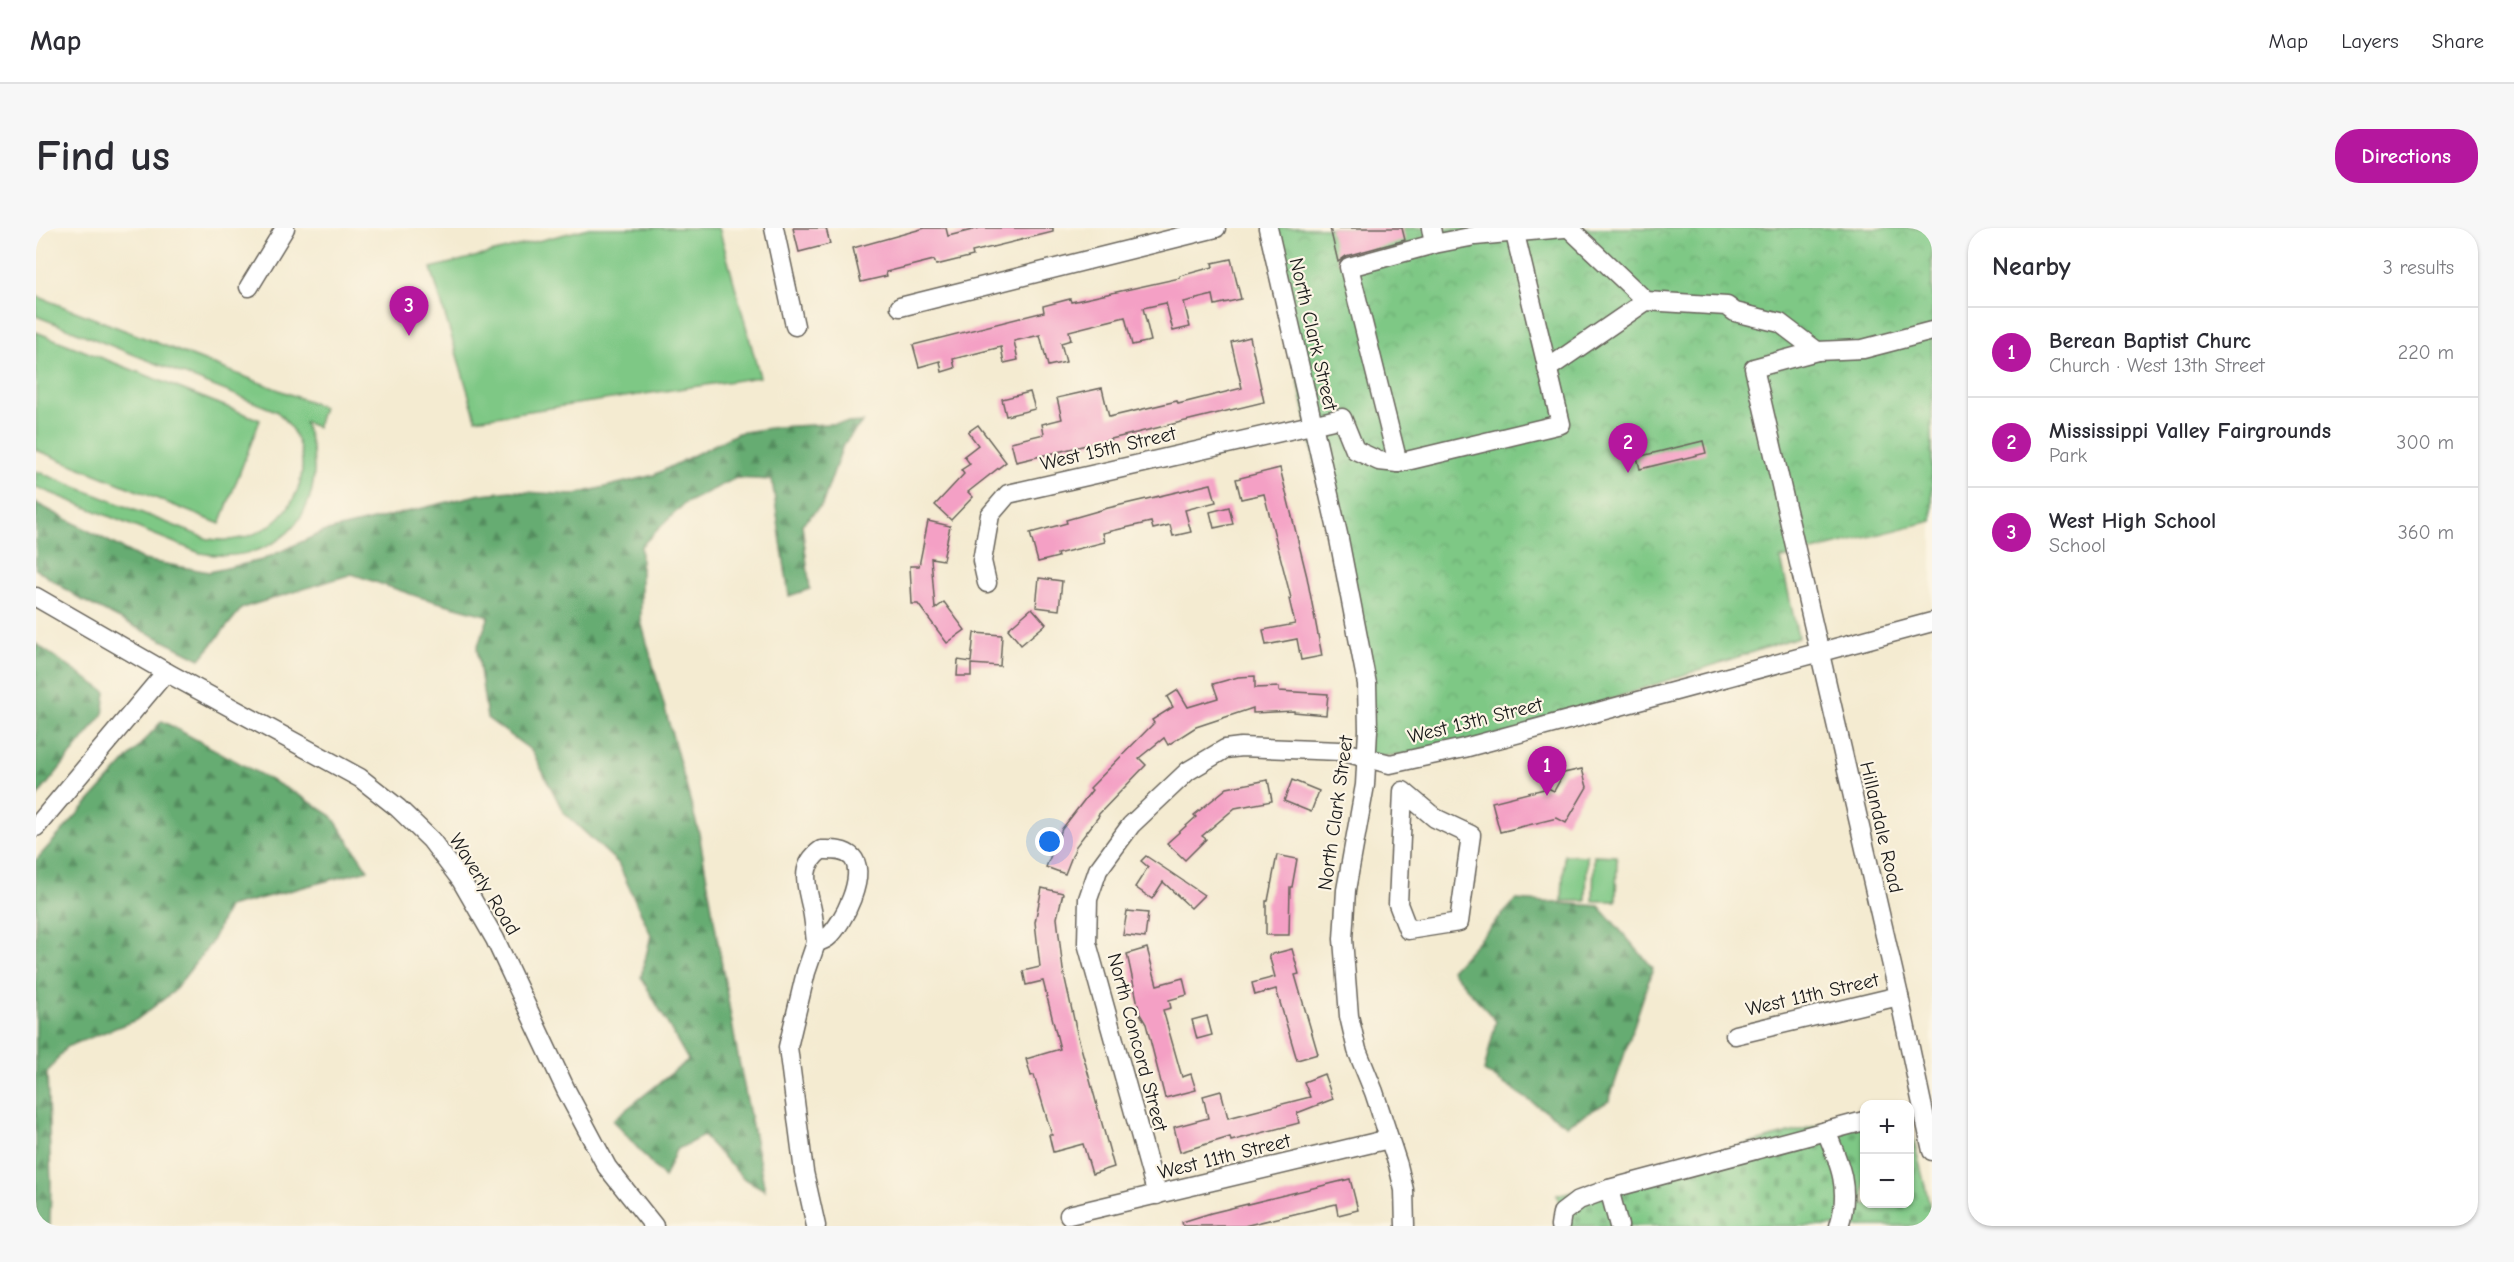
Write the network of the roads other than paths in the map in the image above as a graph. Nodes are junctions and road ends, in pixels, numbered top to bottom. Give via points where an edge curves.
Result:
1 (285, 228) edge
2 (774, 228) edge
3 (1216, 228) edge
4 (1268, 228) edge
5 (1564, 228) edge
6 (1569, 228) edge
7 (1515, 234) junction
8 (1432, 236) edge
9 (249, 287) dead end
10 (1646, 302) junction
11 (900, 307) dead end
12 (795, 326) dead end
13 (1932, 331) edge
14 (1817, 351) junction
15 (1548, 369) junction
16 (1312, 426) junction
17 (1398, 464) junction
18 (987, 583) dead end
19 (36, 597) edge
20 (1932, 622) edge
21 (1820, 652) junction
22 (166, 672) junction
23 (1367, 758) junction
24 (1390, 764) junction
25 (1403, 791) junction
26 (36, 827) edge
27 (1088, 899) joint
28 (816, 943) junction
29 (1899, 996) junction
30 (1735, 1035) dead end
31 (1917, 1107) edge
32 (1860, 1121) edge
33 (1826, 1131) junction
34 (1389, 1139) junction
35 (1932, 1151) edge
36 (1609, 1189) junction
37 (1157, 1195) junction
38 (1069, 1215) dead end
39 (654, 1226) edge
40 (816, 1226) edge
41 (1405, 1226) edge
42 (1560, 1226) edge
43 (1619, 1226) edge
44 (1839, 1226) edge

1 - 9 street
2 - 12 street
3 - 11 street
4 - 16 street, North Clark Street
5 - 7 street
6 - 10 street
7 - 8 street
7 - 15 street
8 - 17 street via 1349,267
10 - 14 street via 1727,306 1735,312 1780,324
10 - 15 street
13 - 14 street via 1863,350
14 - 21 street, Hillandale Road via 1754,368
15 - 17 street via 1561,424
16 - 17 street, West 15th Street via 1342,418 1355,450
16 - 18 street, West 15th Street via 1008,494 990,515 982,561
16 - 23 street, North Clark Street via 1367,684
19 - 22 street, Waverly Road
20 - 21 street, West 13th Street
21 - 24 street, West 13th Street via 1464,748
21 - 29 street, Hillandale Road
22 - 26 street
22 - 39 street, Waverly Road via 360,778 398,807 431,840 461,880 495,939 566,1090 608,1167
23 - 24 street, West 13th Street
23 - 27 street, West 13th Street via 1294,748 1225,749 1188,771 1131,825 1098,870
23 - 34 street, North Clark Street via 1346,890 1343,939 1349,1016
24 - 25 street
25 - 25 street via 1398,904 1408,930 1459,922 1471,835 1435,818
27 - 37 street, North Concord Street via 1087,943
28 - 28 street via 805,880 807,866 821,850 839,850 852,857 858,868 858,880 835,930
28 - 40 street via 788,1047 804,1172
29 - 30 street, West 11th Street
29 - 31 street, Hillandale Road
31 - 35 street, Hillandale Road
32 - 33 street
33 - 36 street
33 - 44 street via 1844,1173
34 - 37 street, West 11th Street
34 - 41 street, North Clark Street via 1404,1190
36 - 42 street via 1579,1200 1562,1213
36 - 43 street
37 - 38 street, West 11th Street

